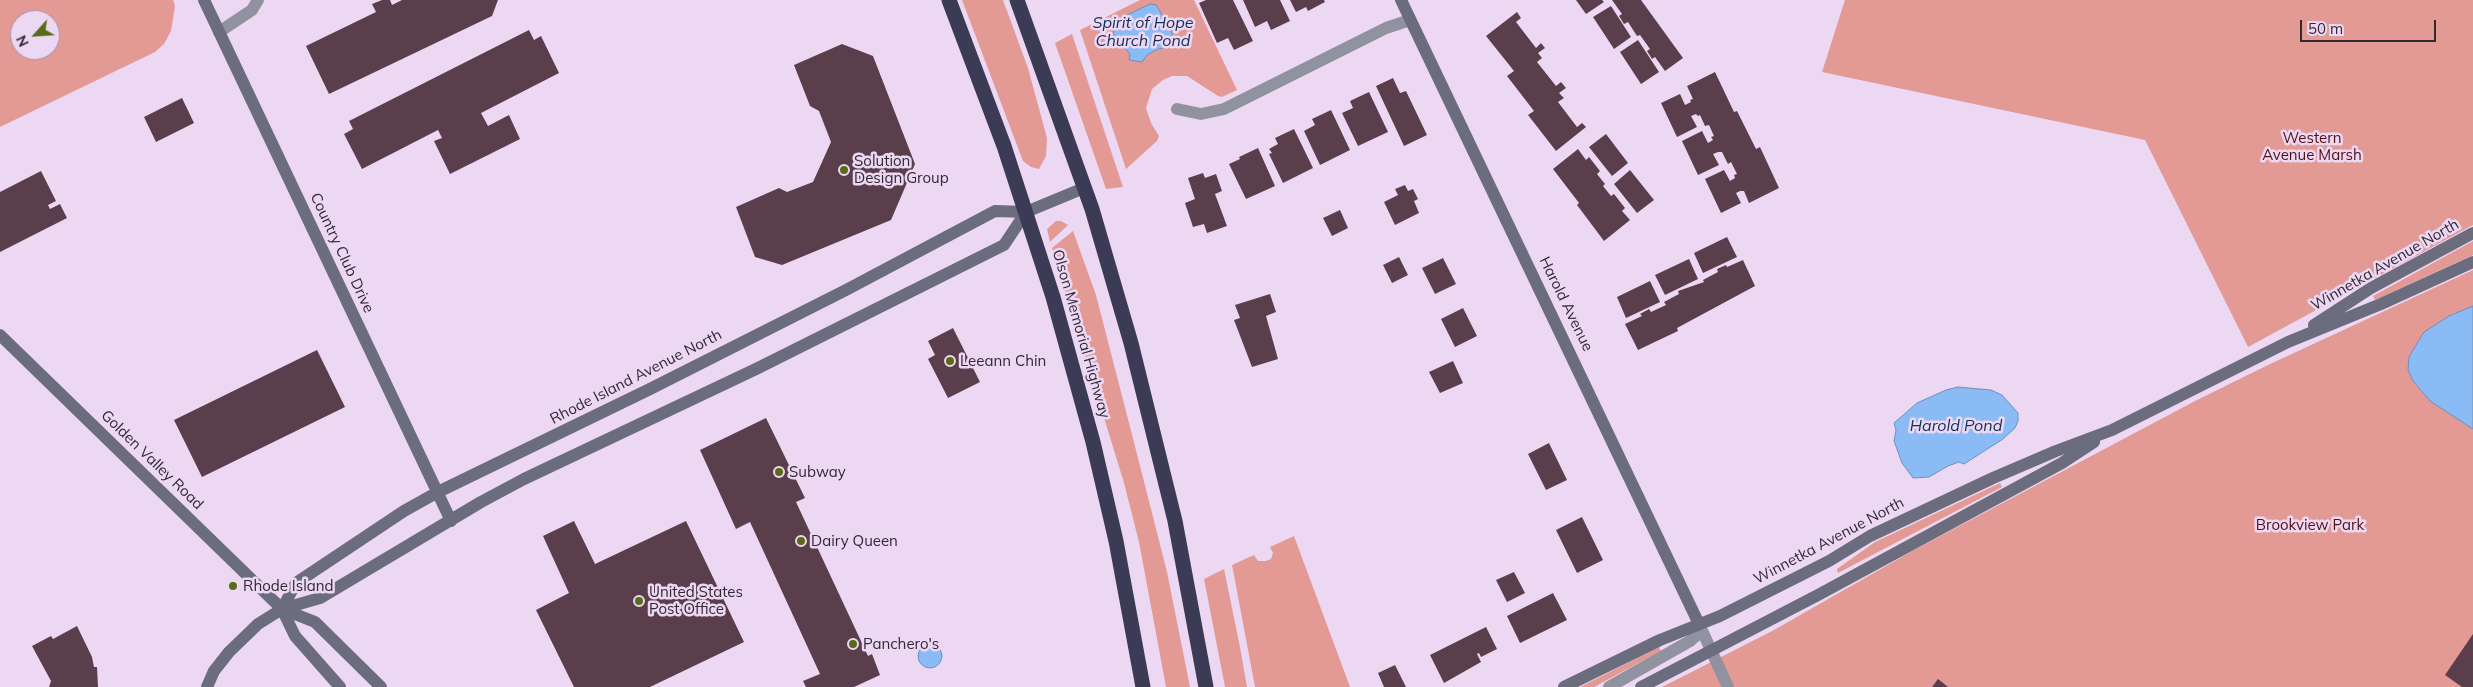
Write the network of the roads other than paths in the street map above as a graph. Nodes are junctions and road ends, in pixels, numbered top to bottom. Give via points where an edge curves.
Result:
1 (204, 0) edge
2 (258, 0) edge
3 (949, 0) edge
4 (1016, 0) edge
5 (1401, 0) edge
6 (1410, 20) junction
7 (219, 32) junction
8 (1177, 109) dead end
9 (1084, 188) junction
10 (1026, 212) junction
11 (2473, 233) edge
12 (2473, 262) edge
13 (0, 335) edge
14 (2288, 342) junction
15 (2112, 430) junction
16 (438, 492) junction
17 (451, 521) junction
18 (282, 608) junction
19 (1699, 624) junction
20 (1711, 651) junction
21 (207, 687) edge
22 (340, 687) edge
23 (381, 687) edge
24 (1142, 687) edge
25 (1206, 687) edge
26 (1564, 687) edge
27 (1609, 687) edge
28 (1641, 687) edge
29 (1728, 687) edge

1 - 7 street, Country Club Drive
2 - 7 street via 252,10
3 - 10 highway, Olson Memorial Highway
4 - 9 highway
5 - 6 street, Harold Avenue
6 - 8 street via 1386,28 1224,109 1201,114
6 - 19 street, Harold Avenue
7 - 16 street, Country Club Drive
9 - 10 street, Rhode Island Avenue North
9 - 25 highway via 1108,261 1153,425 1175,521
10 - 16 street, Rhode Island Avenue North via 995,212 650,389
10 - 17 street, Rhode Island Avenue North via 1004,245 773,361 524,479
10 - 24 highway, Olson Memorial Highway via 1093,442 1116,541
11 - 14 street, Winnetka Avenue North via 2372,288
12 - 14 street, Winnetka Avenue North
13 - 18 street, Golden Valley Road
14 - 15 street, Winnetka Avenue North
15 - 19 street, Winnetka Avenue North via 2038,458 1870,536 1813,569
15 - 20 street, Winnetka Avenue North via 2053,467
16 - 17 street, Country Club Drive
16 - 18 street, Rhode Island Avenue North via 296,583
17 - 18 street, Rhode Island Avenue North via 320,598
18 - 21 street, Rhode Island Avenue North via 258,624 228,652
18 - 22 street, Golden Valley Road via 295,636
18 - 23 street, Golden Valley Road via 315,622
19 - 20 street
19 - 26 street, Winnetka Avenue North
19 - 27 street via 1698,634 1690,641
20 - 28 street, Winnetka Avenue North
20 - 29 street

